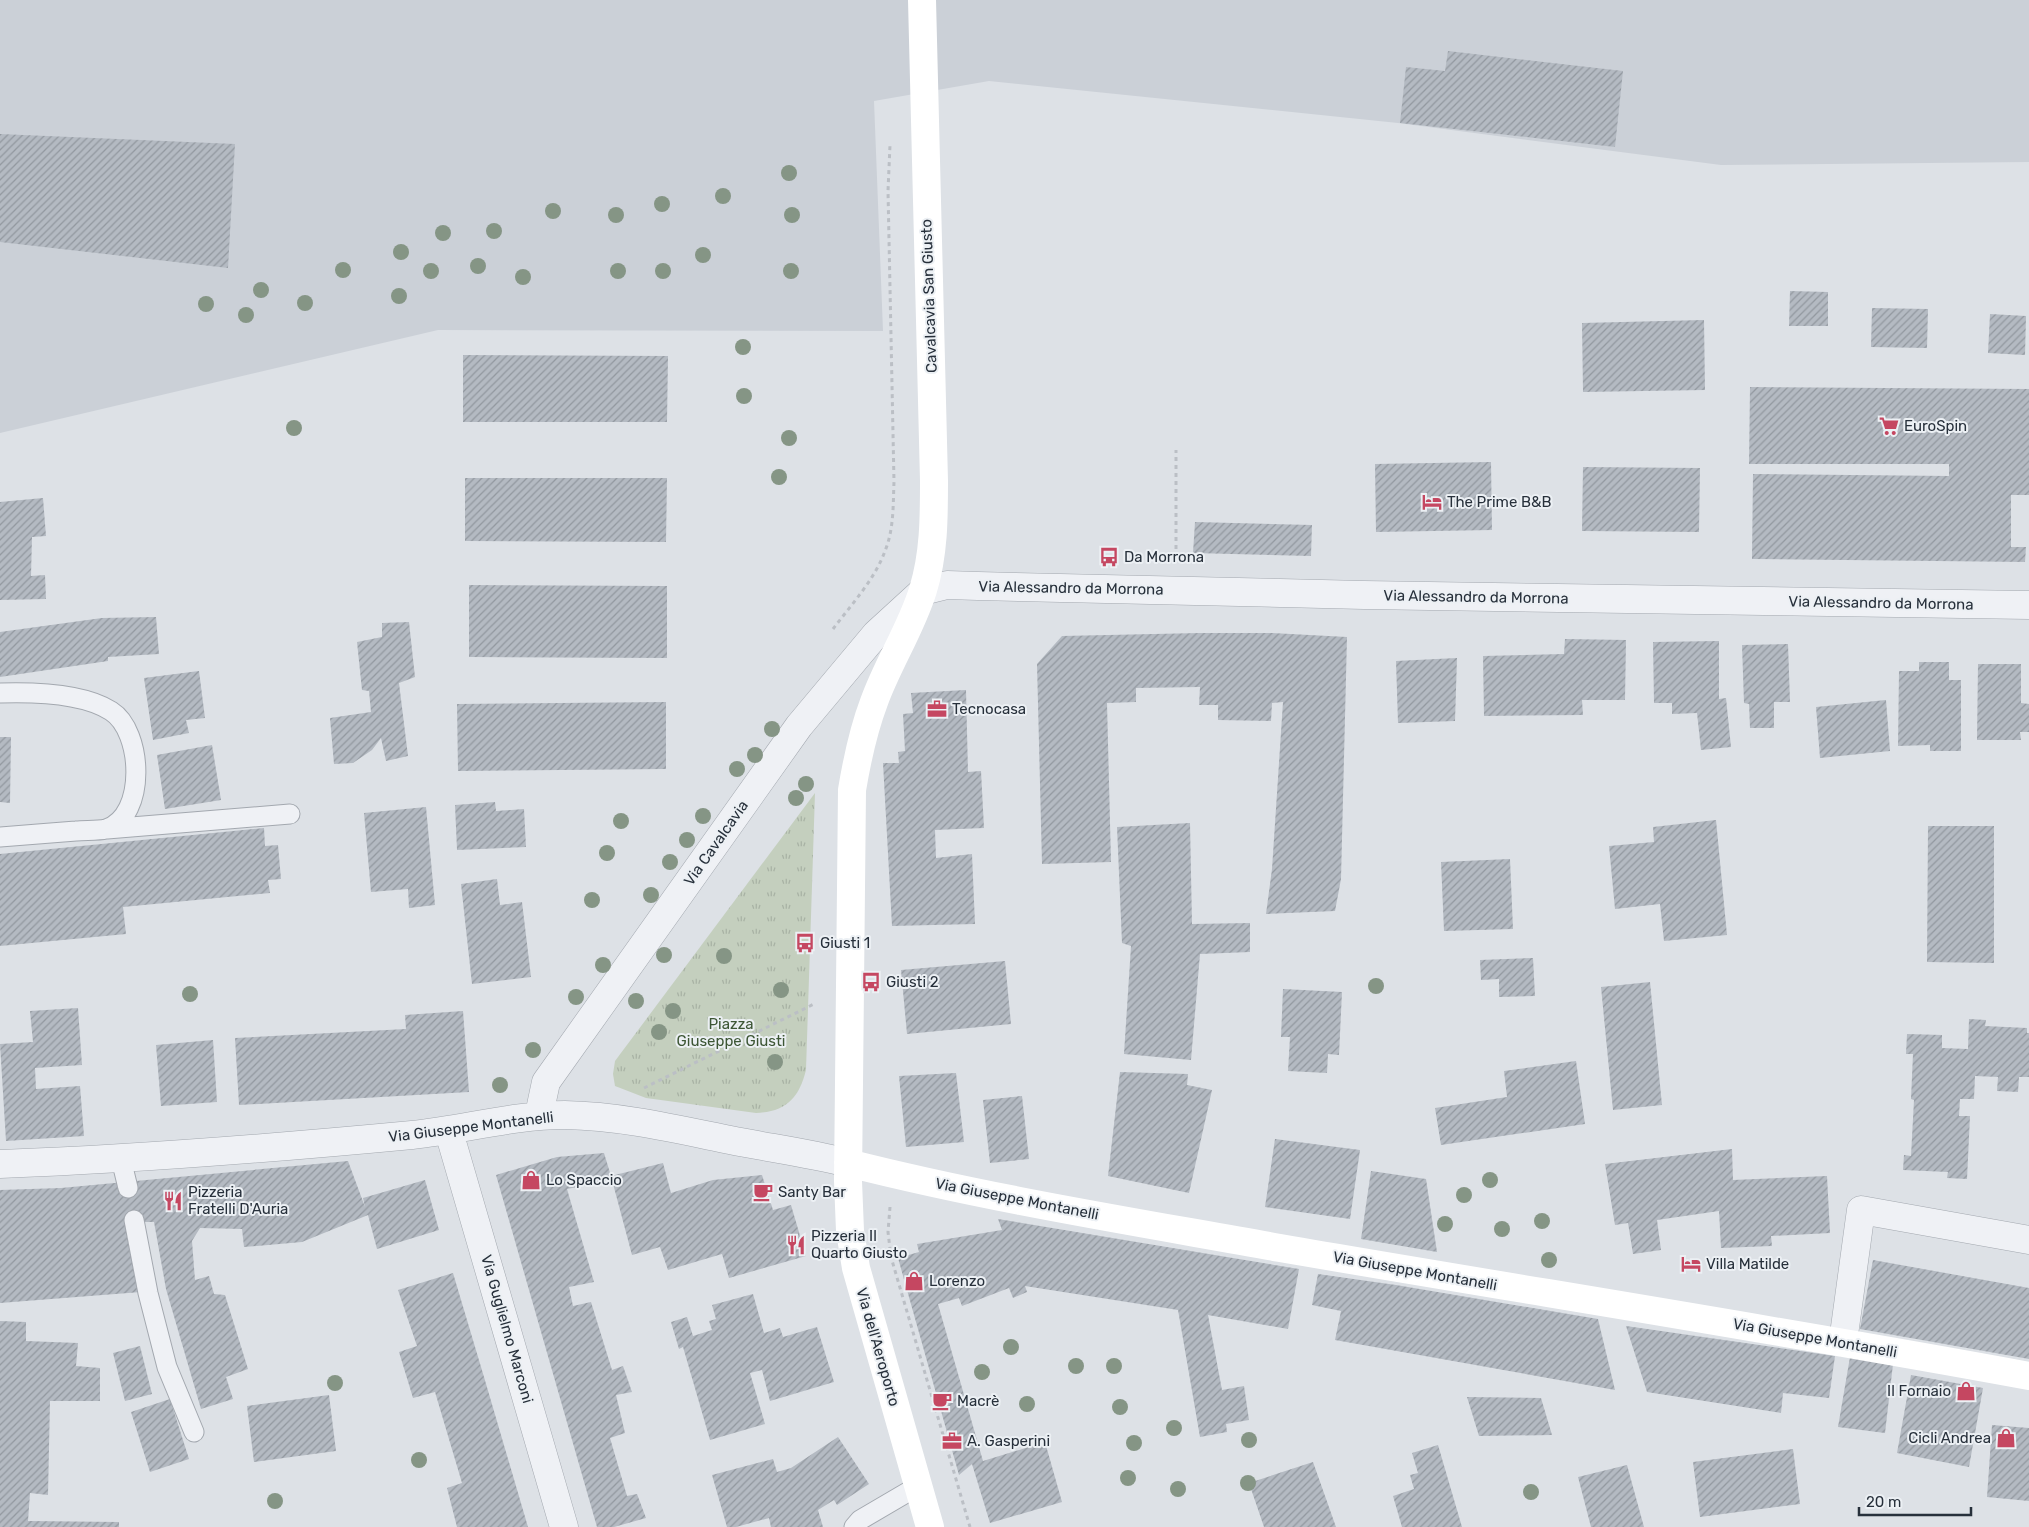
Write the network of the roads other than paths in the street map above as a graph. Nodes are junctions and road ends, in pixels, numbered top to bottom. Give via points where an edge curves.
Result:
1 (922, 0) edge
2 (923, 591) junction
3 (2029, 605) edge
4 (0, 693) edge
5 (290, 814) dead end
6 (107, 829) junction
7 (0, 837) edge
8 (539, 1115) junction
9 (449, 1132) junction
10 (121, 1159) junction
11 (848, 1163) junction
12 (0, 1164) edge
13 (128, 1188) dead end
14 (134, 1220) dead end
15 (2029, 1240) edge
16 (1843, 1342) junction
17 (2029, 1376) edge
18 (194, 1432) dead end
19 (918, 1486) junction
20 (564, 1527) edge
21 (854, 1527) edge
22 (930, 1527) edge

1 - 2 street, Cavalcavia San Giusto via 934,481 933,541
2 - 3 street, Via Alessandro da Morrona via 947,585
2 - 8 street, Via Cavalcavia via 876,634 799,726 546,1082
2 - 11 street via 874,701 861,742 852,790
4 - 6 lane via 34,692 82,700 110,710 121,719 133,741 134,787 132,800 122,817
5 - 6 lane
6 - 7 lane
8 - 9 street, Via Giuseppe Montanelli
8 - 11 street, Via Giuseppe Montanelli via 626,1120
9 - 10 street, Via Giuseppe Montanelli
9 - 20 street, Via Guglielmo Marconi
10 - 12 street, Via Giuseppe Montanelli
10 - 13 lane
11 - 16 street, Via Giuseppe Montanelli via 1059,1208 1610,1305
11 - 19 street, Via dell'Aeroporto via 850,1231 856,1268
14 - 18 lane via 167,1366
15 - 16 street via 1861,1210
16 - 17 street, Via Giuseppe Montanelli
19 - 21 lane via 860,1520
19 - 22 street, Via dell'Aeroporto

